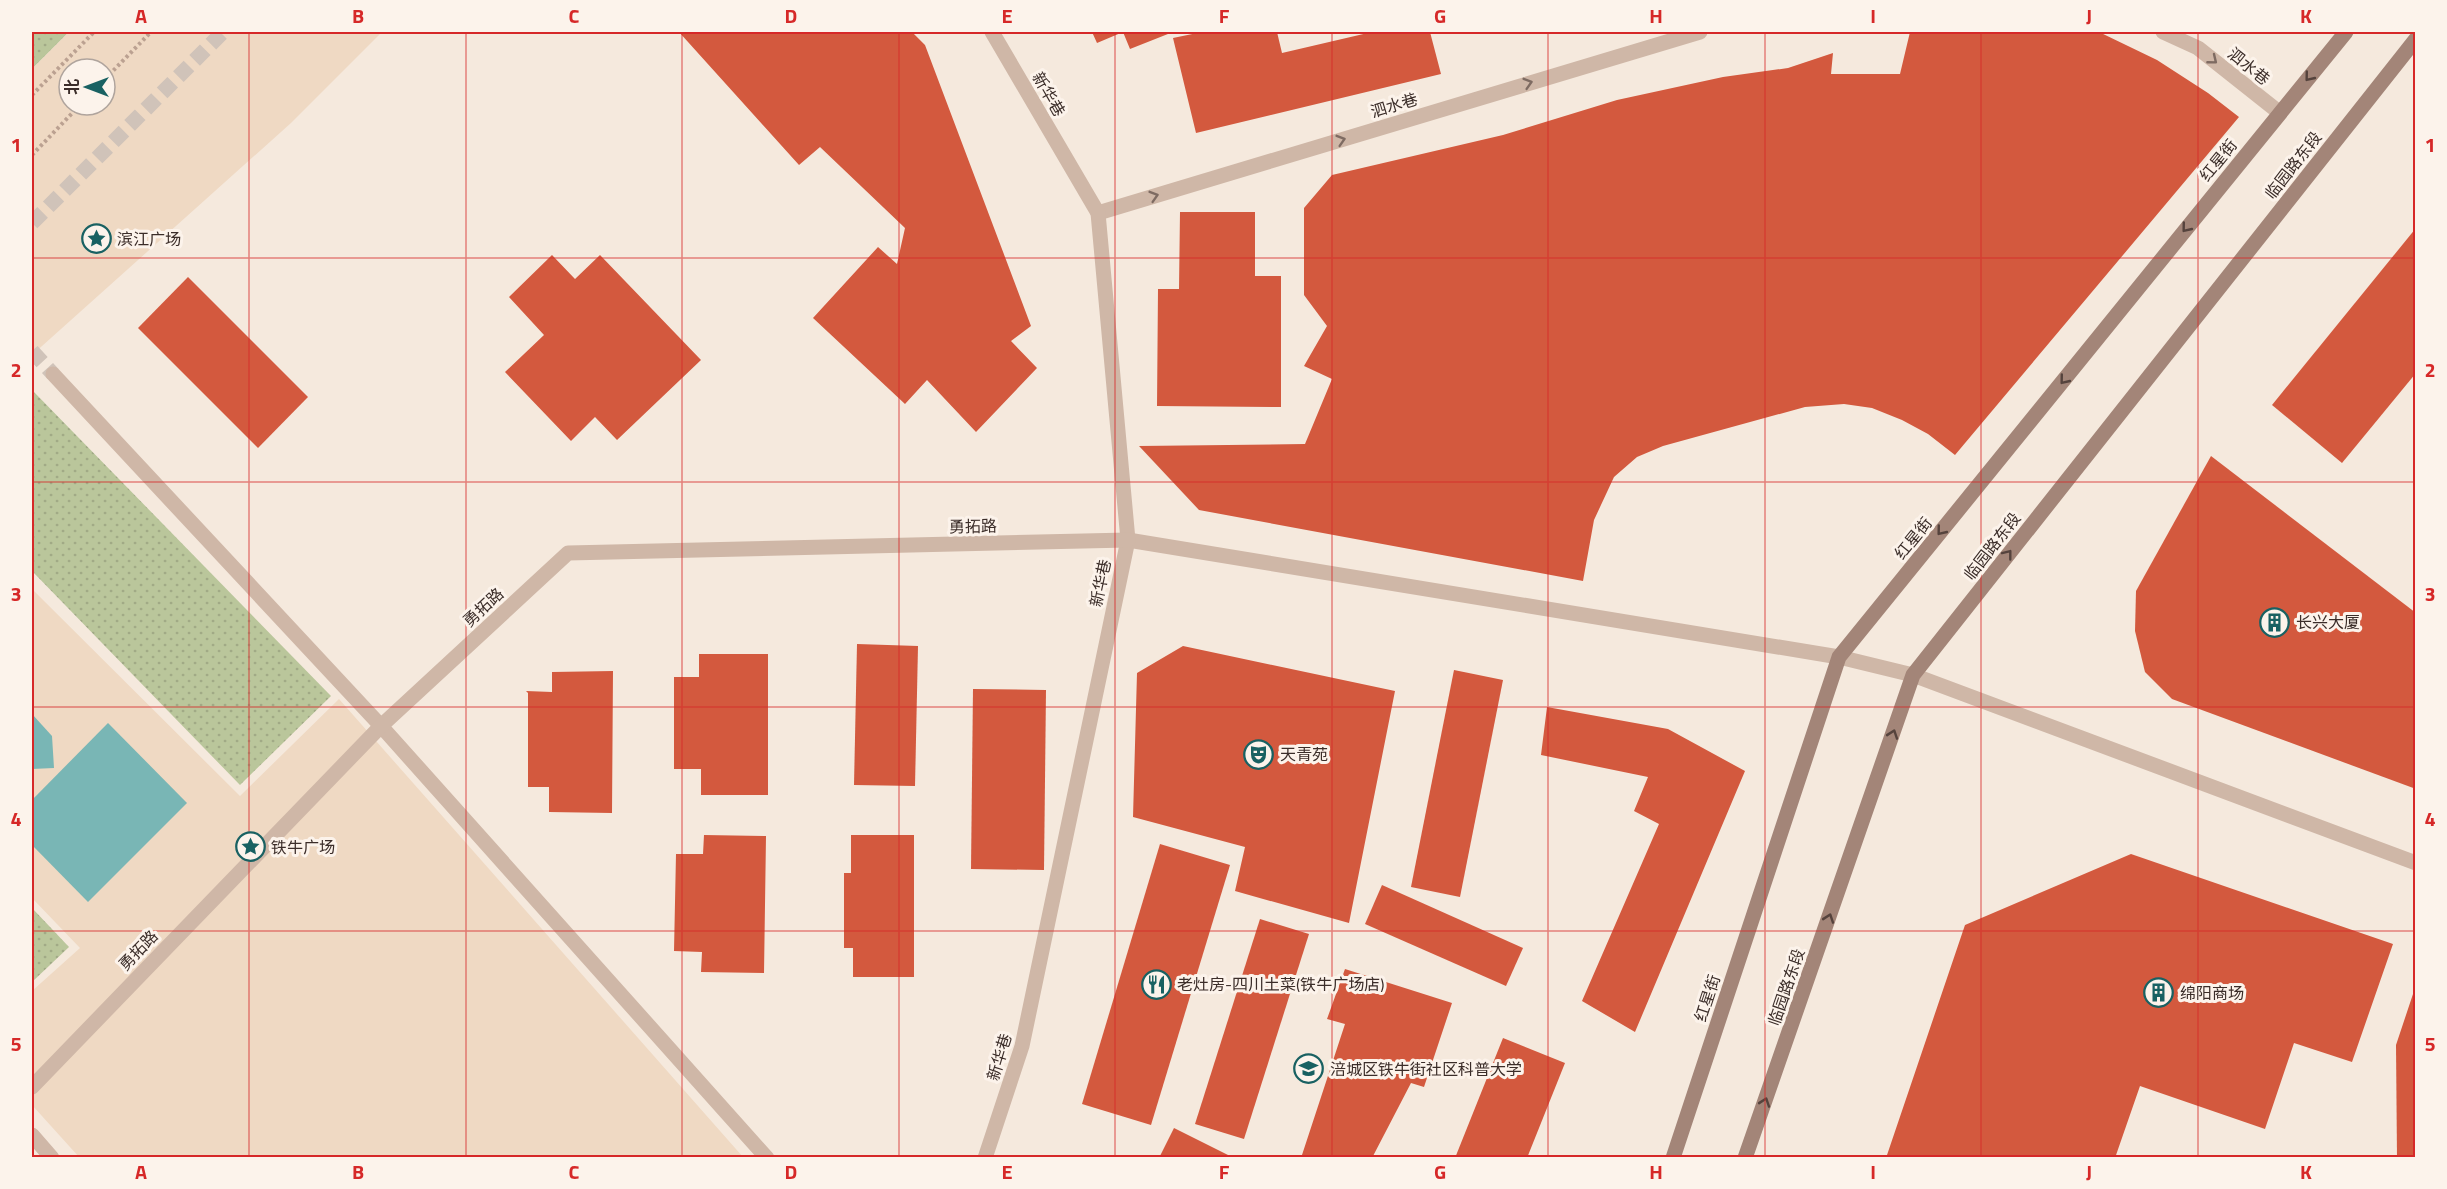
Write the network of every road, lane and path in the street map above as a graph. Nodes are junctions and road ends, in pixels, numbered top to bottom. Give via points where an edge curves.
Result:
1 (94, 32) edge
2 (151, 32) edge
3 (992, 32) edge
4 (1700, 32) edge
5 (2163, 32) edge
6 (2346, 32) edge
7 (2415, 39) edge
8 (117, 67) edge
9 (32, 94) edge
10 (2280, 113) junction
11 (68, 117) edge
12 (32, 155) edge
13 (1098, 213) junction
14 (53, 374) tunnel mouth
15 (1128, 540) junction
16 (1839, 657) junction
17 (1913, 675) junction
18 (381, 726) junction
19 (2415, 863) edge
20 (32, 1087) edge
21 (32, 1135) edge
22 (52, 1158) edge
23 (767, 1158) edge
24 (985, 1158) edge
25 (1673, 1158) edge
26 (1746, 1158) edge

1 - 9 path
2 - 8 path
3 - 13 street, 新华巷
13 -> 4 street, 泗水巷
5 -> 10 street, 泗水巷 via 2198,48
6 -> 10 main road, 红星街
17 -> 7 main road, 临园路东段
10 -> 16 main road, 红星街
11 - 12 path
13 - 15 street, 新华巷
14 - 18 street
15 - 16 street, 勇拓路
15 - 18 street, 勇拓路 via 568,553
15 - 24 street, 新华巷 via 1022,1046
16 - 17 street, 勇拓路
16 - 25 main road, 红星街
17 - 19 street, 勇拓路
26 -> 17 main road, 临园路东段
18 - 20 street, 勇拓路
18 - 23 street
21 - 22 street

